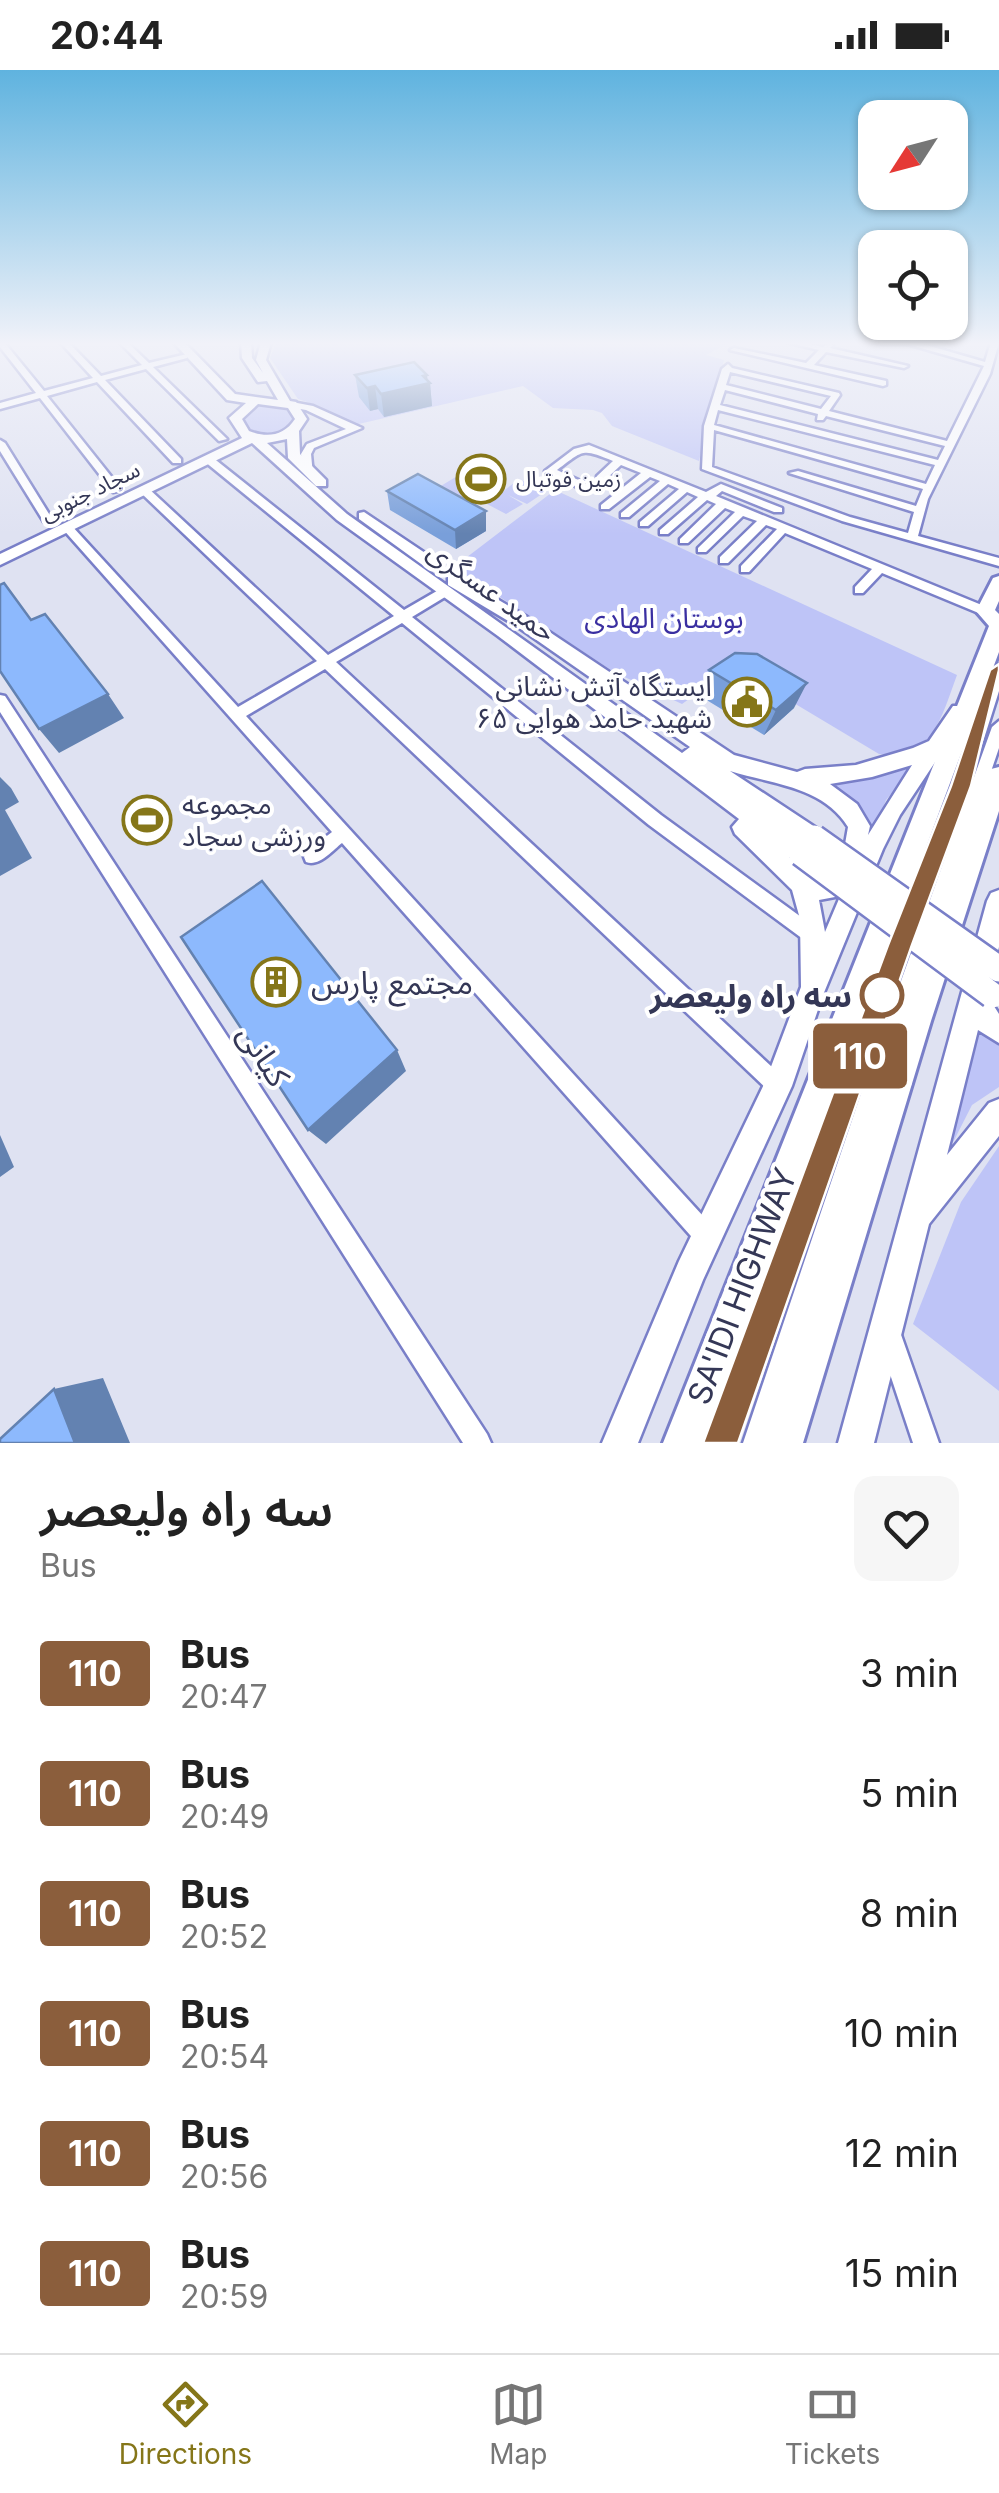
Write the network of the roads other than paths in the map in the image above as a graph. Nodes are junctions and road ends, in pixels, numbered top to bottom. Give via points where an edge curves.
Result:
1 (49, 406) edge
2 (124, 406) edge
3 (189, 406) edge
4 (225, 406) edge
5 (255, 406) edge
6 (290, 406) edge
7 (312, 406) edge
8 (796, 406) edge
9 (828, 406) edge
10 (969, 406) edge
11 (716, 407) joint
12 (823, 413) junction
13 (709, 426) junction
14 (242, 427) junction
15 (811, 429) junction
16 (294, 432) junction
17 (222, 439) junction
18 (0, 443) edge
19 (951, 444) junction
20 (796, 449) junction
21 (208, 459) junction
22 (620, 460) junction
23 (176, 461) junction
24 (942, 464) junction
25 (649, 472) junction
26 (300, 474) junction
27 (794, 474) dead end
28 (601, 478) dead end
29 (668, 479) junction
30 (585, 487) dead end
31 (688, 487) junction
32 (929, 488) junction
33 (117, 490) junction
34 (144, 490) junction
35 (709, 495) junction
36 (725, 502) junction
37 (605, 507) dead end
38 (743, 510) junction
39 (778, 510) dead end
40 (919, 510) junction
41 (625, 515) dead end
42 (765, 519) junction
43 (644, 524) dead end
44 (58, 525) junction
45 (785, 527) junction
46 (664, 532) dead end
47 (912, 537) junction
48 (684, 541) dead end
49 (0, 546) edge
50 (702, 550) dead end
51 (0, 560) edge
52 (724, 560) dead end
53 (999, 562) edge
54 (880, 567) junction
55 (745, 570) dead end
56 (999, 582) edge
57 (451, 589) junction
58 (858, 590) dead end
59 (402, 617) junction
60 (994, 621) edge
61 (327, 662) junction
62 (999, 670) edge
63 (970, 696) junction
64 (0, 700) edge
65 (236, 715) junction
66 (999, 727) edge
67 (938, 745) junction
68 (999, 776) edge
69 (779, 777) junction
70 (999, 824) edge
71 (343, 833) junction
72 (807, 846) junction
73 (312, 857) dead end
74 (971, 868) junction
75 (801, 883) junction
76 (999, 901) edge
77 (814, 937) junction
78 (999, 961) edge
79 (999, 969) edge
80 (810, 995) junction
81 (995, 998) edge
82 (999, 1030) edge
83 (778, 1086) junction
84 (999, 1112) edge
85 (913, 1220) junction
86 (706, 1236) junction
87 (887, 1330) junction
88 (478, 1443) edge
89 (620, 1443) edge
90 (683, 1443) edge
91 (721, 1443) edge
92 (756, 1443) edge
93 (783, 1443) edge
94 (856, 1443) edge
95 (926, 1443) edge

1 - 33 street
2 - 23 street
3 - 17 street
4 - 14 main road, حمید عسگری
5 - 14 main road
6 - 16 main road via 301,419
7 - 26 street via 357,428 310,446
8 - 12 street
9 - 12 street
10 - 19 street
11 - 13 street
11 - 15 street
12 - 15 street
12 - 19 street
13 - 20 street
13 - 47 street via 707,469
14 - 16 main road via 274,439
14 - 17 main road, سجاد جنوبی
14 - 21 main road, سجاد جنوبی
14 - 26 main road, حمید عسگری
15 - 20 street
15 - 24 street
16 - 26 main road via 290,449
17 - 23 main road, سجاد جنوبی
18 - 44 street
19 - 24 street
20 - 32 street
21 - 26 main road via 252,459
21 - 34 main road, سجاد جنوبی
21 - 59 street
22 - 25 street
22 - 28 street
22 - 30 street via 590,448 550,472
23 - 33 main road, سجاد جنوبی
24 - 32 street
25 - 29 street
25 - 37 street
26 - 57 main road, حمید عسگری via 342,517
27 - 40 street
29 - 31 street
29 - 41 street
31 - 35 street
31 - 43 street
32 - 40 street
33 - 44 main road, سجاد جنوبی
34 - 44 main road, سجاد جنوبی
34 - 61 street
35 - 36 street
35 - 39 street via 721,486
35 - 46 street
36 - 38 street
36 - 48 street
38 - 42 street
38 - 50 street
40 - 47 street
42 - 45 street
42 - 52 street
44 - 49 main road, سجاد جنوبی
44 - 51 main road, سجاد جنوبی
44 - 65 street
45 - 54 street
45 - 55 street
47 - 53 street
54 - 58 street
54 - 60 street
56 - 60 highway, SA'IDI HIGHWAY
57 - 59 street
57 - 69 main road via 521,621 706,748
57 - 72 main road, حمید عسگری
57 - 75 main road via 496,638 763,843
59 - 61 street
59 - 77 street via 655,820
60 - 63 highway, SA'IDI HIGHWAY
61 - 65 street
61 - 83 street
62 - 91 street
63 - 67 main road
63 - 90 highway, SA'IDI HIGHWAY
64 - 88 street, کیانی
65 - 71 street
66 - 92 street
67 - 69 main road via 851,775
67 - 80 main road via 873,847
68 - 74 highway
69 - 75 main road via 833,794 859,826 856,848 827,890
70 - 74 highway
71 - 73 street
71 - 86 street
72 - 79 main road, bridge
72 - 81 main road, bridge
74 - 93 highway
75 - 77 main road
76 - 85 main road
77 - 80 main road
78 - 82 main road via 979,1004
80 - 83 main road
83 - 86 main road
84 - 85 main road
85 - 87 main road
86 - 89 main road
87 - 94 main road
87 - 95 street

